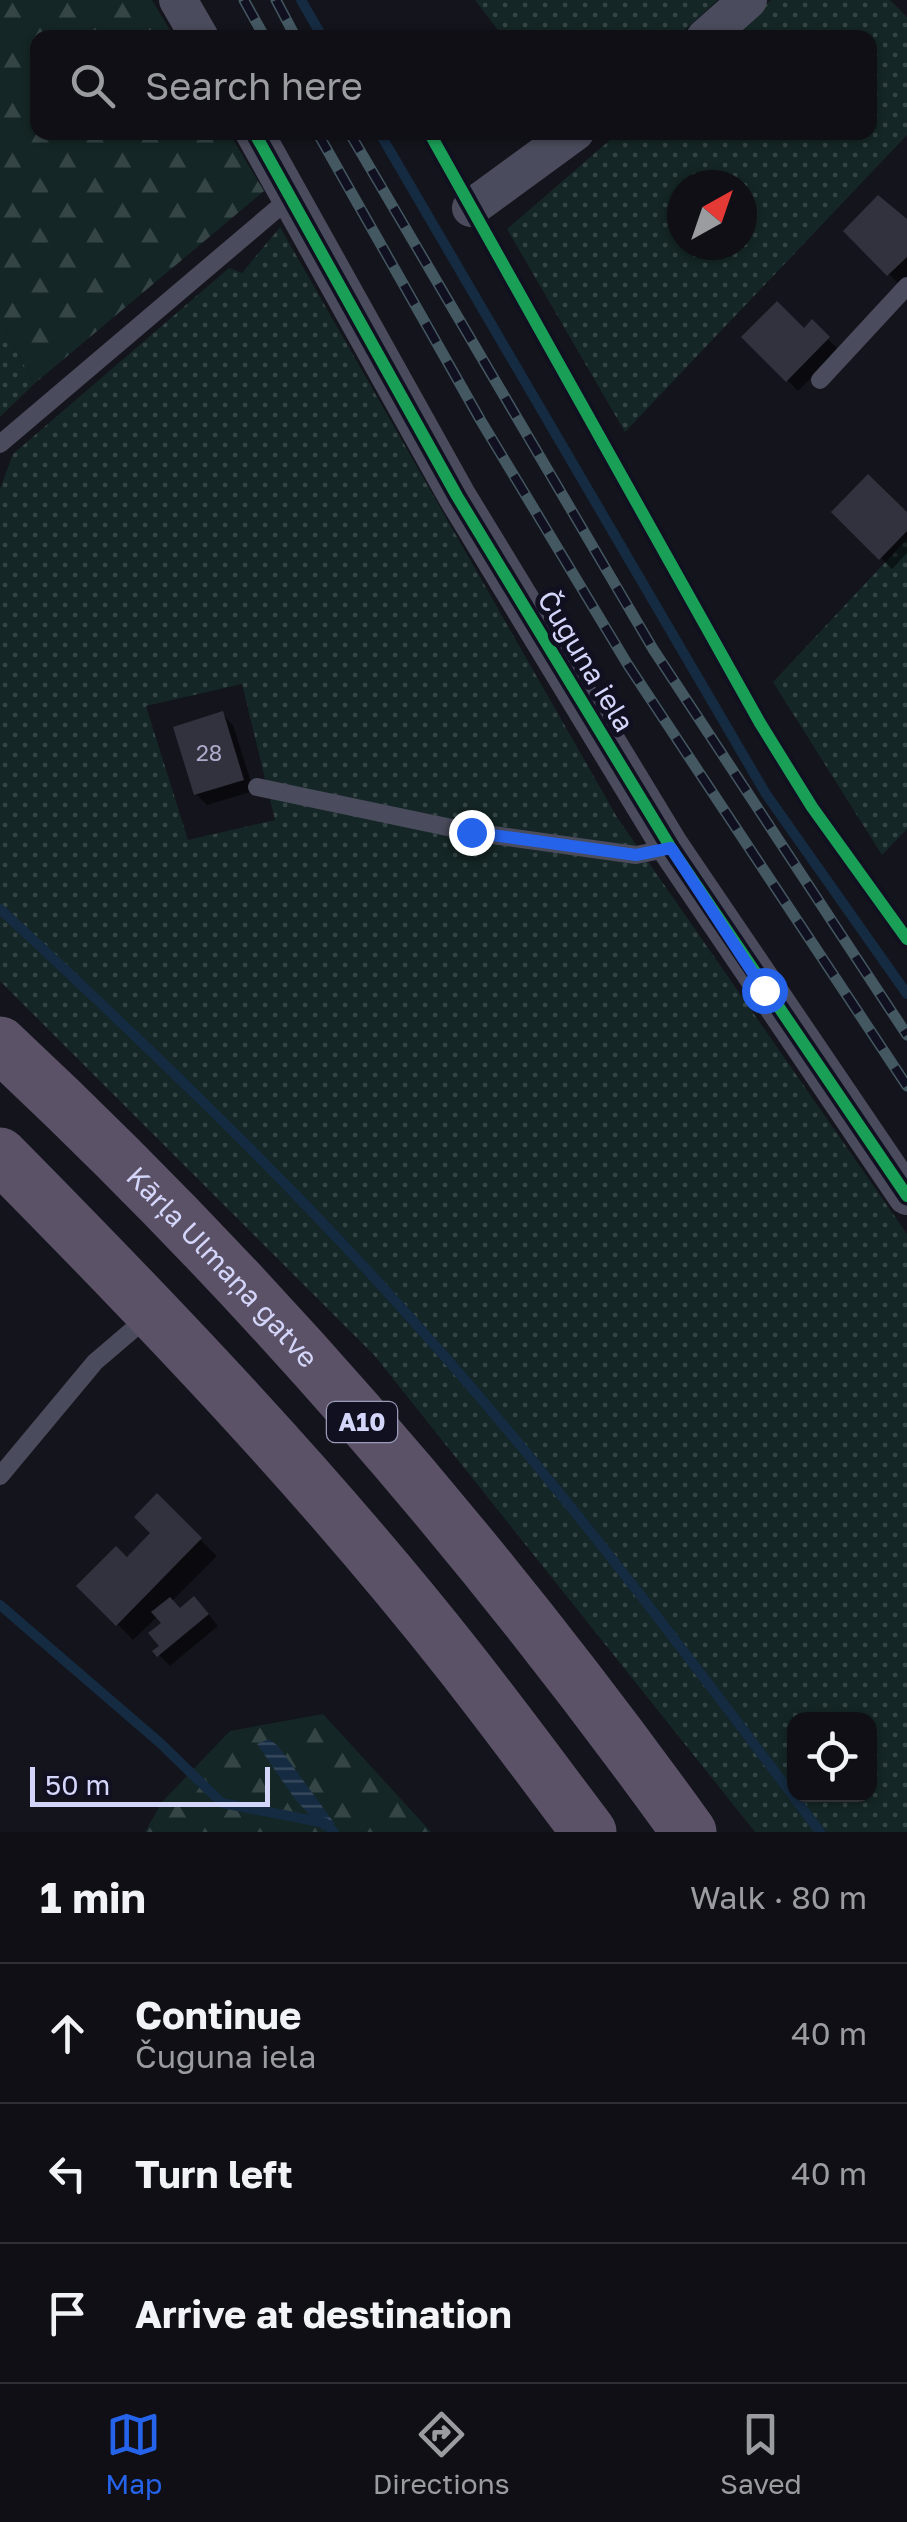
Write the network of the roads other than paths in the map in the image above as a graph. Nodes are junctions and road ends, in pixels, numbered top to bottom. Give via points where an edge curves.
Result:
1 (178, 0) edge
2 (748, 0) edge
3 (195, 30) edge
4 (714, 30) edge
5 (259, 140) edge
6 (564, 140) edge
7 (291, 197) junction
8 (471, 208) dead end
9 (907, 286) edge
10 (820, 380) dead end
11 (0, 444) edge
12 (257, 787) dead end
13 (671, 848) junction
14 (0, 1044) edge
15 (0, 1156) edge
16 (907, 1196) edge
17 (154, 1311) junction
18 (0, 1476) edge
19 (588, 1832) edge
20 (689, 1832) edge

1 - 3 street
2 - 4 street
5 - 7 street, Čuguna iela
6 - 8 street
7 - 11 lane
7 - 13 street, Čuguna iela via 457,496
9 - 10 lane
12 - 13 lane via 471,832 636,855
13 - 16 street, Čuguna iela
14 - 20 highway, Kārļa Ulmaņa gatve / A10 via 214,1257 380,1443 527,1618
15 - 17 highway
17 - 18 lane via 96,1362
17 - 19 highway via 459,1660

